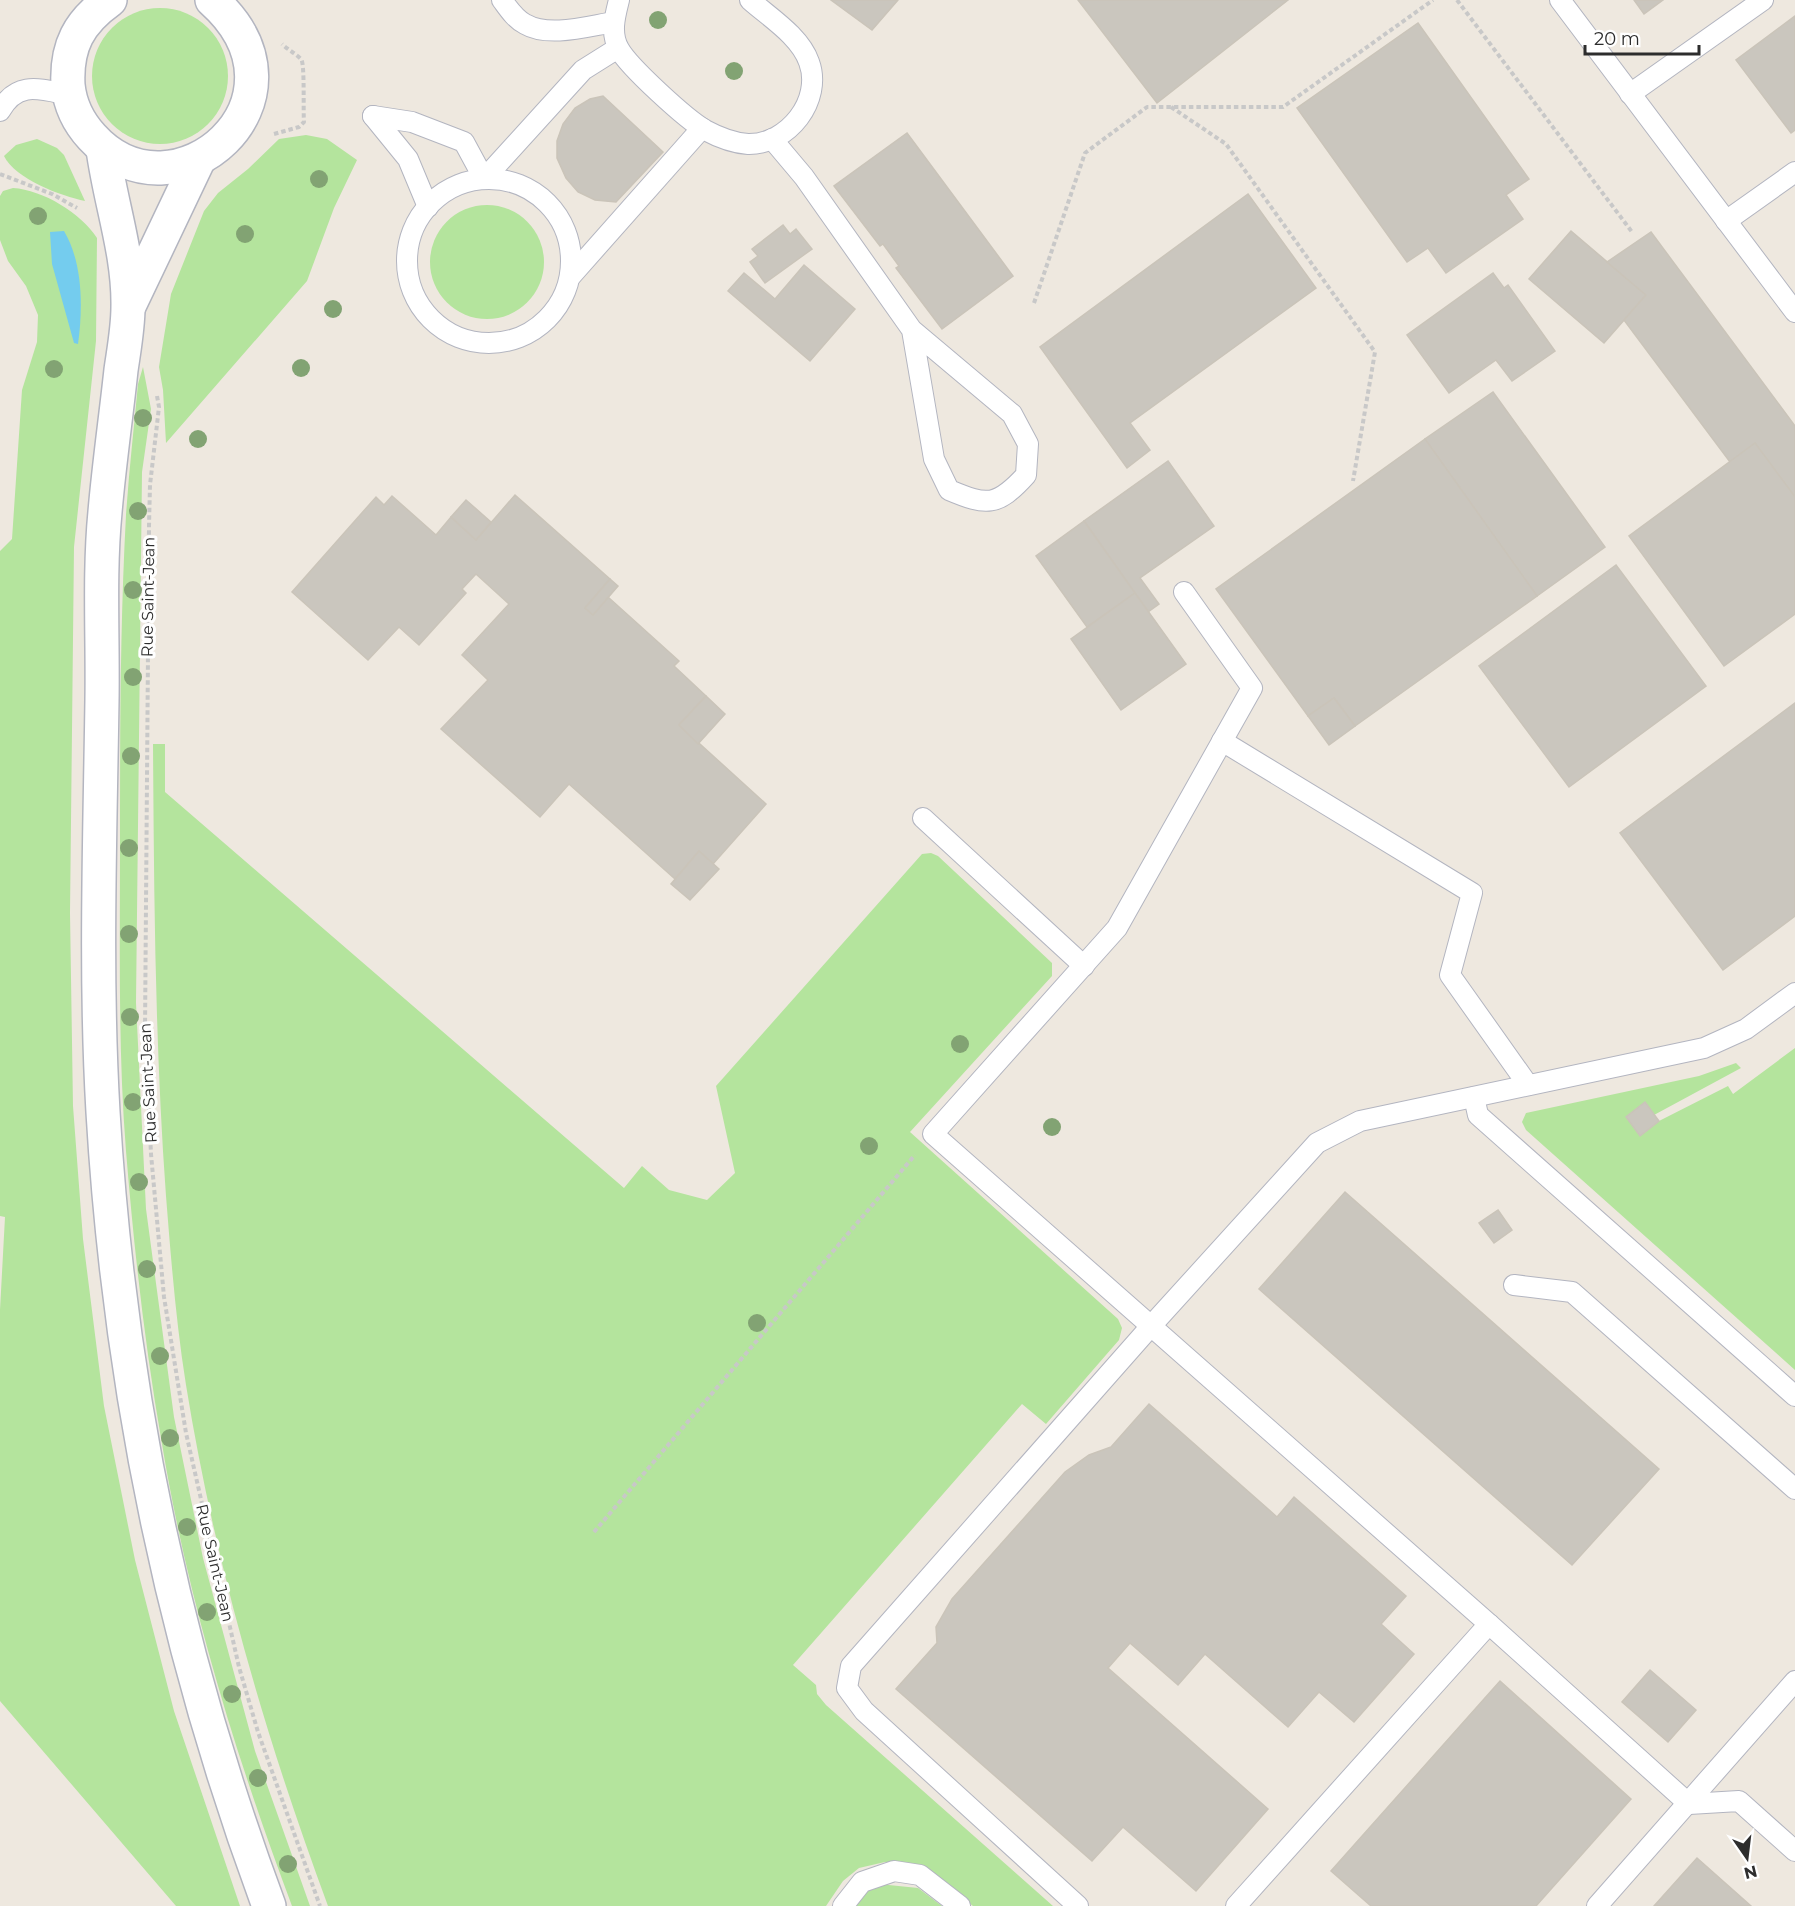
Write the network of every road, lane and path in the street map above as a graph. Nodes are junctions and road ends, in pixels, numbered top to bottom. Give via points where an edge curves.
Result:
1 (212, 0) edge
2 (502, 0) edge
3 (619, 0) edge
4 (750, 0) edge
5 (1433, 0) edge
6 (1457, 0) edge
7 (1560, 0) edge
8 (1763, 0) edge
9 (96, 4) edge
10 (614, 22) junction
11 (618, 48) junction
12 (1630, 94) junction
13 (69, 95) junction
14 (1170, 106) junction
15 (0, 111) edge
16 (702, 128) junction
17 (772, 139) junction
18 (103, 149) junction
19 (199, 159) junction
20 (1795, 172) edge
21 (0, 174) edge
22 (484, 179) junction
23 (428, 207) junction
24 (81, 210) dead end
25 (1726, 221) junction
26 (1632, 232) dead end
27 (570, 277) junction
28 (1034, 303) dead end
29 (128, 307) junction
30 (1795, 312) edge
31 (912, 330) junction
32 (154, 385) dead end
33 (1353, 481) dead end
34 (1184, 592) dead end
35 (1222, 741) junction
36 (923, 819) dead end
37 (1084, 966) junction
38 (1795, 993) edge
39 (1528, 1085) junction
40 (1474, 1097) junction
41 (933, 1134) junction
42 (1514, 1285) dead end
43 (1151, 1326) junction
44 (1795, 1396) edge
45 (1795, 1489) edge
46 (594, 1532) dead end
47 (1490, 1624) junction
48 (1795, 1681) edge
49 (1689, 1804) junction
50 (1795, 1851) edge
51 (269, 1906) edge
52 (320, 1906) edge
53 (843, 1906) edge
54 (960, 1906) edge
55 (1078, 1906) edge
56 (1236, 1906) edge
57 (1597, 1906) edge

1 - 19 street via 231,17 244,37 251,62 251,87 234,130
2 - 10 lane via 525,25 545,30
3 - 10 lane
4 - 17 lane via 798,43 810,62 812,85 807,105 793,126
5 - 14 path via 1283,107
6 - 26 path
7 - 12 lane
8 - 12 lane
9 - 13 street via 75,38 68,66
10 - 11 lane
11 - 16 lane via 633,68
11 - 22 lane via 583,70
12 - 25 lane
13 - 15 lane via 25,88 7,98
13 - 18 street via 81,125
14 - 28 path via 1147,107 1085,153
14 - 33 path via 1226,144 1375,352
16 - 17 lane via 724,140 749,144
16 - 27 lane
17 - 31 lane via 804,177
18 - 19 street via 125,161 149,167
18 - 29 street via 108,185 121,227
19 - 29 street
20 - 25 lane
21 - 24 path
22 - 23 lane via 463,183
22 - 23 lane via 464,142 412,122 373,116 408,159
22 - 27 lane via 506,180 544,199 568,235
23 - 27 lane via 416,224 409,245 409,277 421,307 435,323 453,334 473,342 516,339 551,315
25 - 30 lane
29 - 51 street via 104,517 101,1035 113,1247 130,1380 154,1511 208,1728
31 - 31 lane via 934,459 949,490 979,502 1007,496 1026,476 1028,444 1012,414
32 - 52 path, Rue Saint-Jean via 159,407 150,485 145,1031 164,1297 186,1433 239,1667
34 - 35 lane via 1252,688
35 - 37 lane via 1117,928
35 - 39 lane via 1472,893 1450,975
36 - 37 lane
37 - 41 lane
38 - 39 lane via 1746,1029 1704,1048
39 - 40 lane
40 - 43 lane via 1360,1121 1317,1143
40 - 44 lane via 1478,1115
41 - 43 lane
41 - 46 path
42 - 45 lane via 1572,1292
43 - 47 lane
43 - 55 lane via 851,1666 847,1688 864,1711
47 - 49 lane
47 - 56 lane
48 - 49 lane
49 - 50 lane via 1738,1801
49 - 57 lane
53 - 54 lane via 862,1882 894,1871 920,1875

